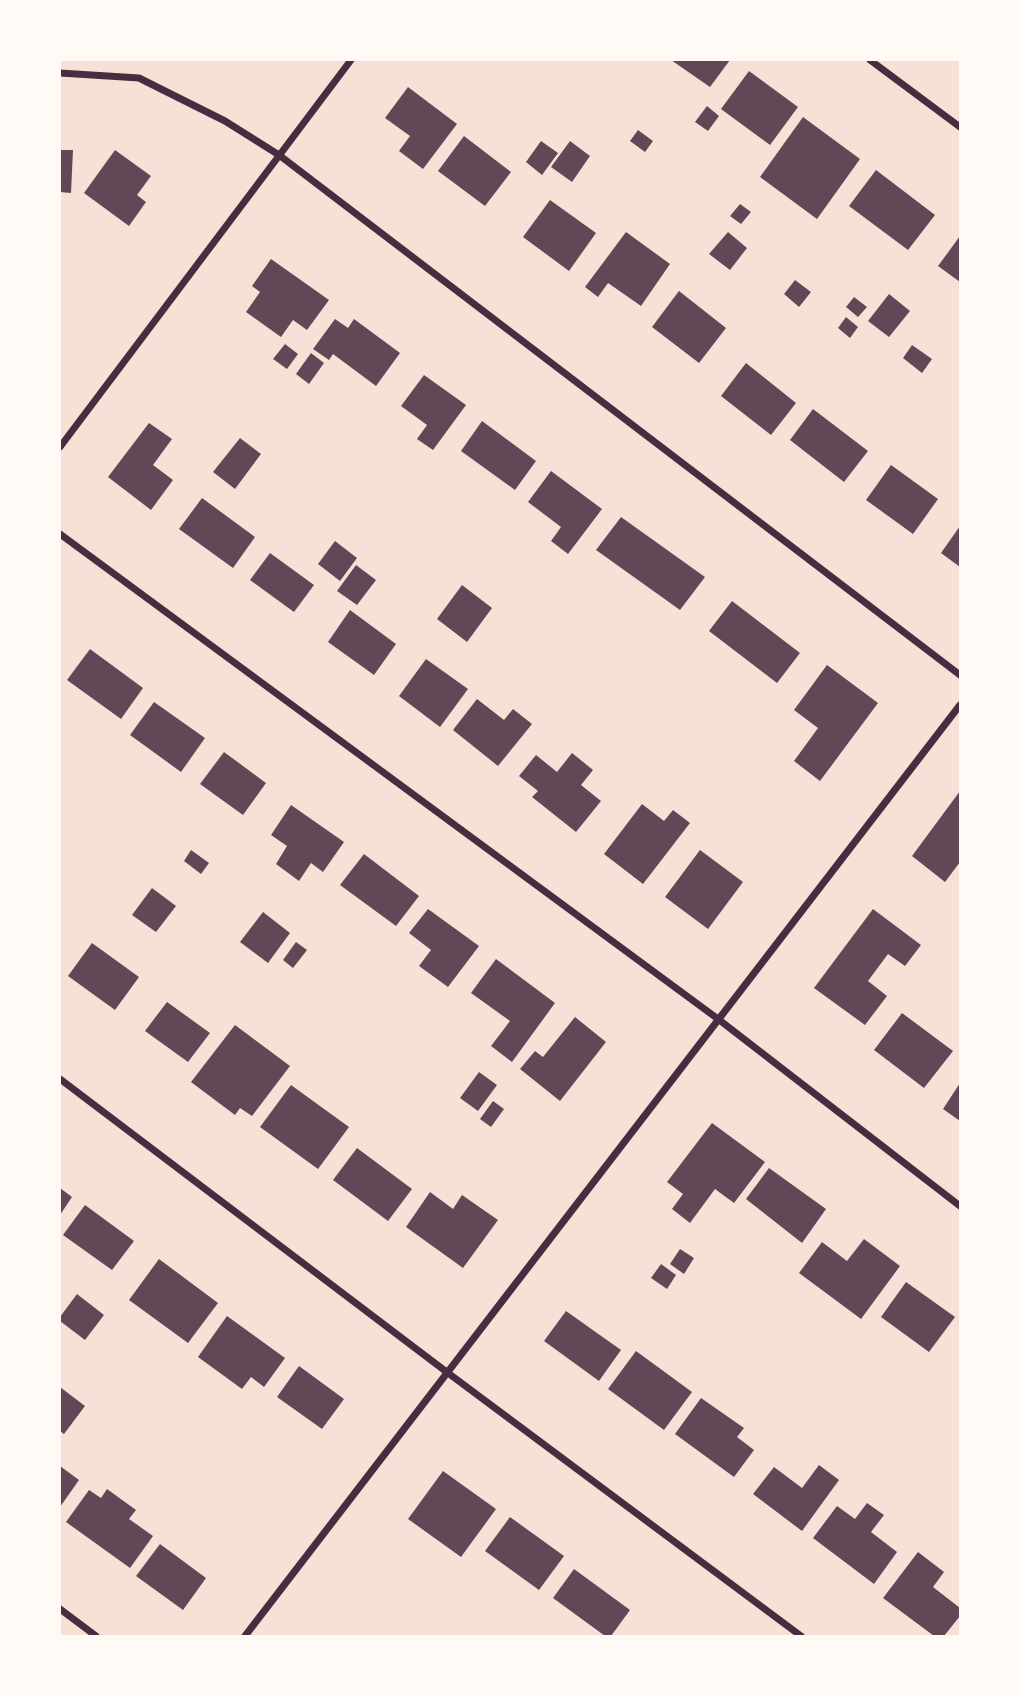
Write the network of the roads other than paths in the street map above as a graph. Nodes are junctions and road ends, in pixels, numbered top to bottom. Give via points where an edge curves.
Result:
1 (351, 60) edge
2 (870, 60) edge
3 (60, 73) edge
4 (961, 127) edge
5 (279, 155) junction
6 (60, 447) edge
7 (60, 534) edge
8 (961, 675) edge
9 (961, 705) edge
10 (718, 1019) junction
11 (60, 1079) edge
12 (961, 1206) edge
13 (448, 1373) junction
14 (60, 1609) edge
15 (96, 1636) edge
16 (245, 1636) edge
17 (801, 1636) edge

1 - 5 street
2 - 4 street
3 - 5 street via 139,78 225,121
5 - 6 street
5 - 8 street
7 - 10 street
9 - 10 street
10 - 12 street
10 - 13 street
11 - 13 street
13 - 16 street
13 - 17 street
14 - 15 street

